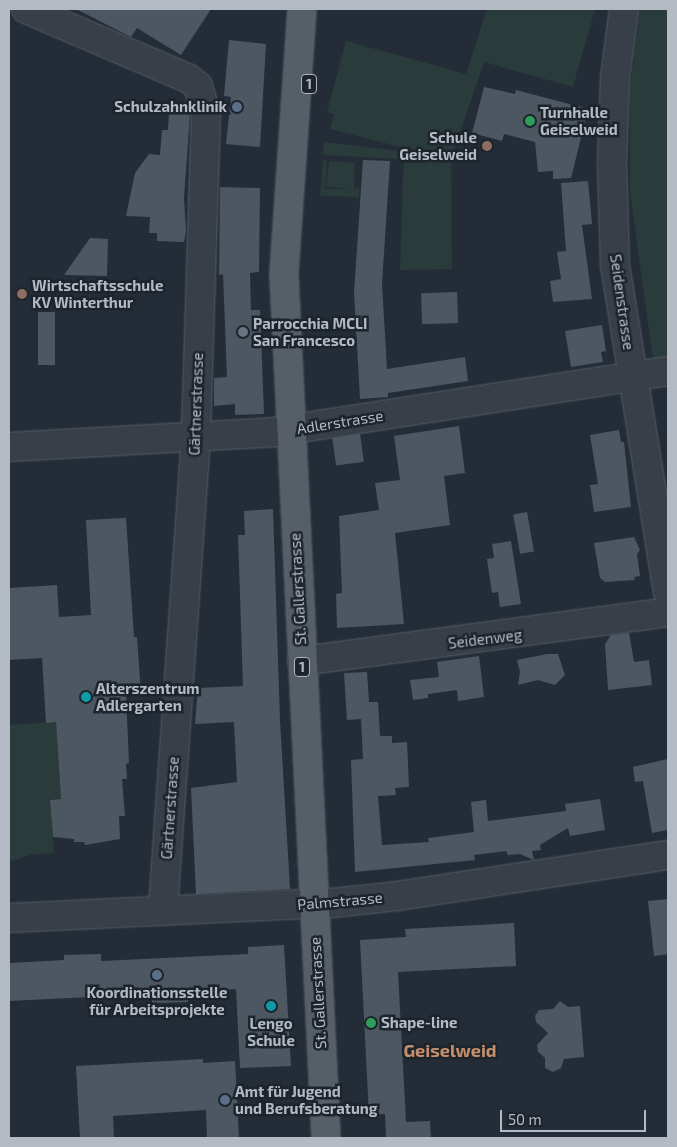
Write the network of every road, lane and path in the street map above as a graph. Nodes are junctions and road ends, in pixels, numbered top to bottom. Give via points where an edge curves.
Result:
1 (26, 9) edge
2 (302, 9) edge
3 (321, 9) edge
4 (624, 9) edge
5 (292, 159) junction
6 (668, 371) edge
7 (634, 376) junction
8 (292, 429) junction
9 (196, 437) junction
10 (9, 447) edge
11 (668, 592) edge
12 (668, 612) edge
13 (302, 661) junction
14 (668, 855) edge
15 (313, 904) junction
16 (163, 911) junction
17 (9, 918) edge
18 (326, 1138) edge

1 - 9 street, Gärtnerstrasse via 172,70 198,86 204,100
2 - 5 main road, St. Gallerstrasse / 1
3 - 5 main road, St. Gallerstrasse / 1 via 311,75
4 - 7 street, Seidenstrasse via 615,78 613,201 615,265
5 - 8 main road, St. Gallerstrasse / 1 via 284,275
6 - 7 street, Adlerstrasse
7 - 8 street, Adlerstrasse
7 - 11 street, Seidenstrasse
8 - 9 street, Adlerstrasse
8 - 13 main road, St. Gallerstrasse / 1
9 - 10 street, Adlerstrasse
9 - 16 street, Gärtnerstrasse
12 - 13 street, Seidenweg
13 - 15 main road, St. Gallerstrasse / 1
14 - 15 street, Palmstrasse via 386,897
15 - 16 street, Palmstrasse
15 - 18 main road, St. Gallerstrasse / 1
16 - 17 street, Palmstrasse

